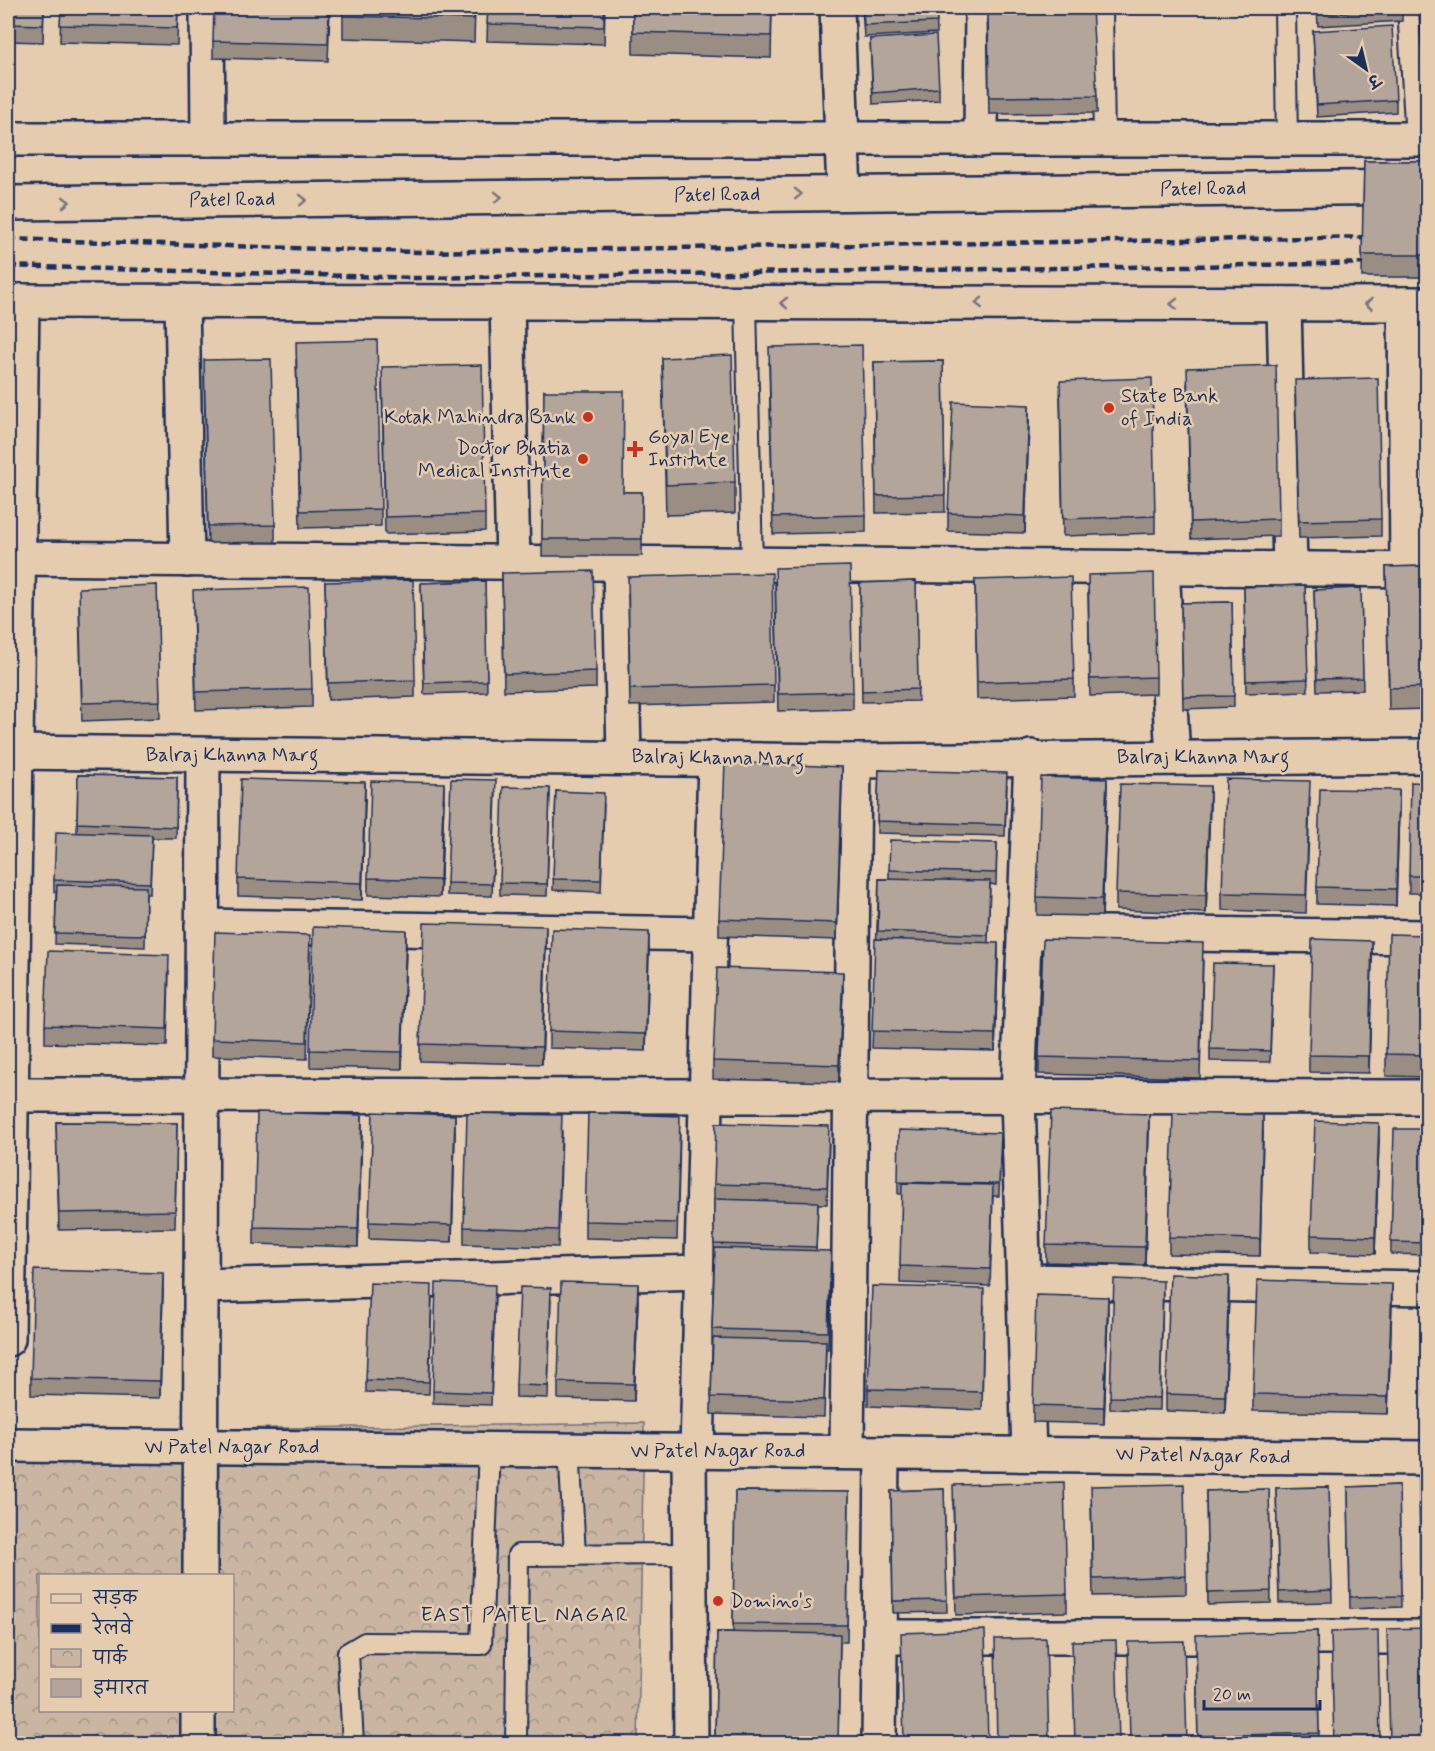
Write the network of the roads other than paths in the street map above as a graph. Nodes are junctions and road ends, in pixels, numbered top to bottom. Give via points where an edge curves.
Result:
1 (207, 8) edge
2 (837, 8) edge
3 (982, 8) edge
4 (1102, 8) edge
5 (1286, 8) edge
6 (1408, 8) edge
7 (8, 139) edge
8 (208, 139) junction
9 (1422, 139) edge
10 (844, 140) junction
11 (981, 140) junction
12 (1104, 140) junction
13 (1287, 140) junction
14 (1428, 187) edge
15 (844, 193) junction
16 (8, 203) edge
17 (15, 301) edge
18 (182, 301) junction
19 (507, 302) junction
20 (746, 303) junction
21 (1284, 304) junction
22 (1416, 304) edge
23 (13, 558) edge
24 (187, 560) junction
25 (513, 562) junction
26 (620, 563) junction
27 (752, 565) junction
28 (1162, 568) junction
29 (1290, 569) junction
30 (1417, 570) edge
31 (12, 752) edge
32 (203, 755) junction
33 (1428, 756) edge
34 (624, 757) junction
35 (1173, 757) junction
36 (716, 758) junction
37 (1031, 758) junction
38 (854, 761) junction
39 (202, 926) junction
40 (1024, 932) junction
41 (711, 934) junction
42 (1428, 937) edge
43 (10, 1095) edge
44 (202, 1095) junction
45 (707, 1096) junction
46 (850, 1096) junction
47 (1018, 1096) junction
48 (1428, 1097) edge
49 (702, 1272) junction
50 (1024, 1281) junction
51 (201, 1286) junction
52 (1428, 1288) edge
53 (8, 1339) edge
54 (8, 1445) edge
55 (201, 1447) junction
56 (489, 1449) junction
57 (693, 1451) junction
58 (847, 1451) junction
59 (882, 1453) junction
60 (1029, 1454) junction
61 (1428, 1458) edge
62 (570, 1464) dead end
63 (689, 1554) junction
64 (575, 1555) junction
65 (200, 1574) edge
66 (880, 1637) junction
67 (1428, 1637) edge
68 (198, 1712) edge
69 (198, 1743) edge
70 (353, 1743) edge
71 (516, 1743) edge
72 (691, 1743) edge
73 (879, 1743) edge

1 - 8 street
2 - 10 street
3 - 11 street
4 - 12 lane
5 - 13 lane
6 - 9 lane
7 - 8 street
8 - 10 street
9 - 13 street
10 - 11 street
10 - 15 street
11 - 12 street
12 - 13 street
14 - 15 street, Patel Road
16 -> 15 street, Patel Road
17 - 18 street
17 - 23 street
18 - 19 street
18 - 24 street
19 - 20 street
19 - 25 street
21 -> 20 street
20 - 27 lane
22 -> 21 street
21 - 29 street
22 - 30 street
23 - 24 street
23 - 31 street
24 - 25 street
25 - 26 street
26 - 27 street
26 - 34 street
27 - 28 street
28 - 29 street
28 - 35 street
29 - 30 street
31 - 32 street, Balraj Khanna Marg
31 - 43 street
32 - 34 street, Balraj Khanna Marg
32 - 39 street
33 - 35 street, Balraj Khanna Marg
34 - 36 street, Balraj Khanna Marg
35 - 37 street, Balraj Khanna Marg
36 - 38 street, Balraj Khanna Marg
36 - 41 street
37 - 38 street, Balraj Khanna Marg
37 - 40 street
38 - 46 street
39 - 41 street
39 - 44 street
40 - 42 street
40 - 47 street
41 - 45 street
43 - 44 street
43 - 53 street
44 - 45 street
44 - 51 street
45 - 46 street
45 - 49 street
46 - 47 street
46 - 58 street
47 - 48 street
47 - 50 street
49 - 51 street
49 - 57 street
50 - 52 street
50 - 60 street
51 - 55 street
54 - 55 street, W Patel Nagar Road
55 - 56 street, W Patel Nagar Road
55 - 65 street
56 - 57 street, W Patel Nagar Road
56 - 70 lane via 482,1644 365,1643 348,1653
57 - 58 street, W Patel Nagar Road
57 - 63 street
58 - 59 street, W Patel Nagar Road
59 - 60 street, W Patel Nagar Road
59 - 66 street
60 - 61 street, W Patel Nagar Road
62 - 64 lane
63 - 64 lane
63 - 72 street
64 - 71 lane via 518,1555
66 - 67 street
66 - 73 street
68 - 69 street

